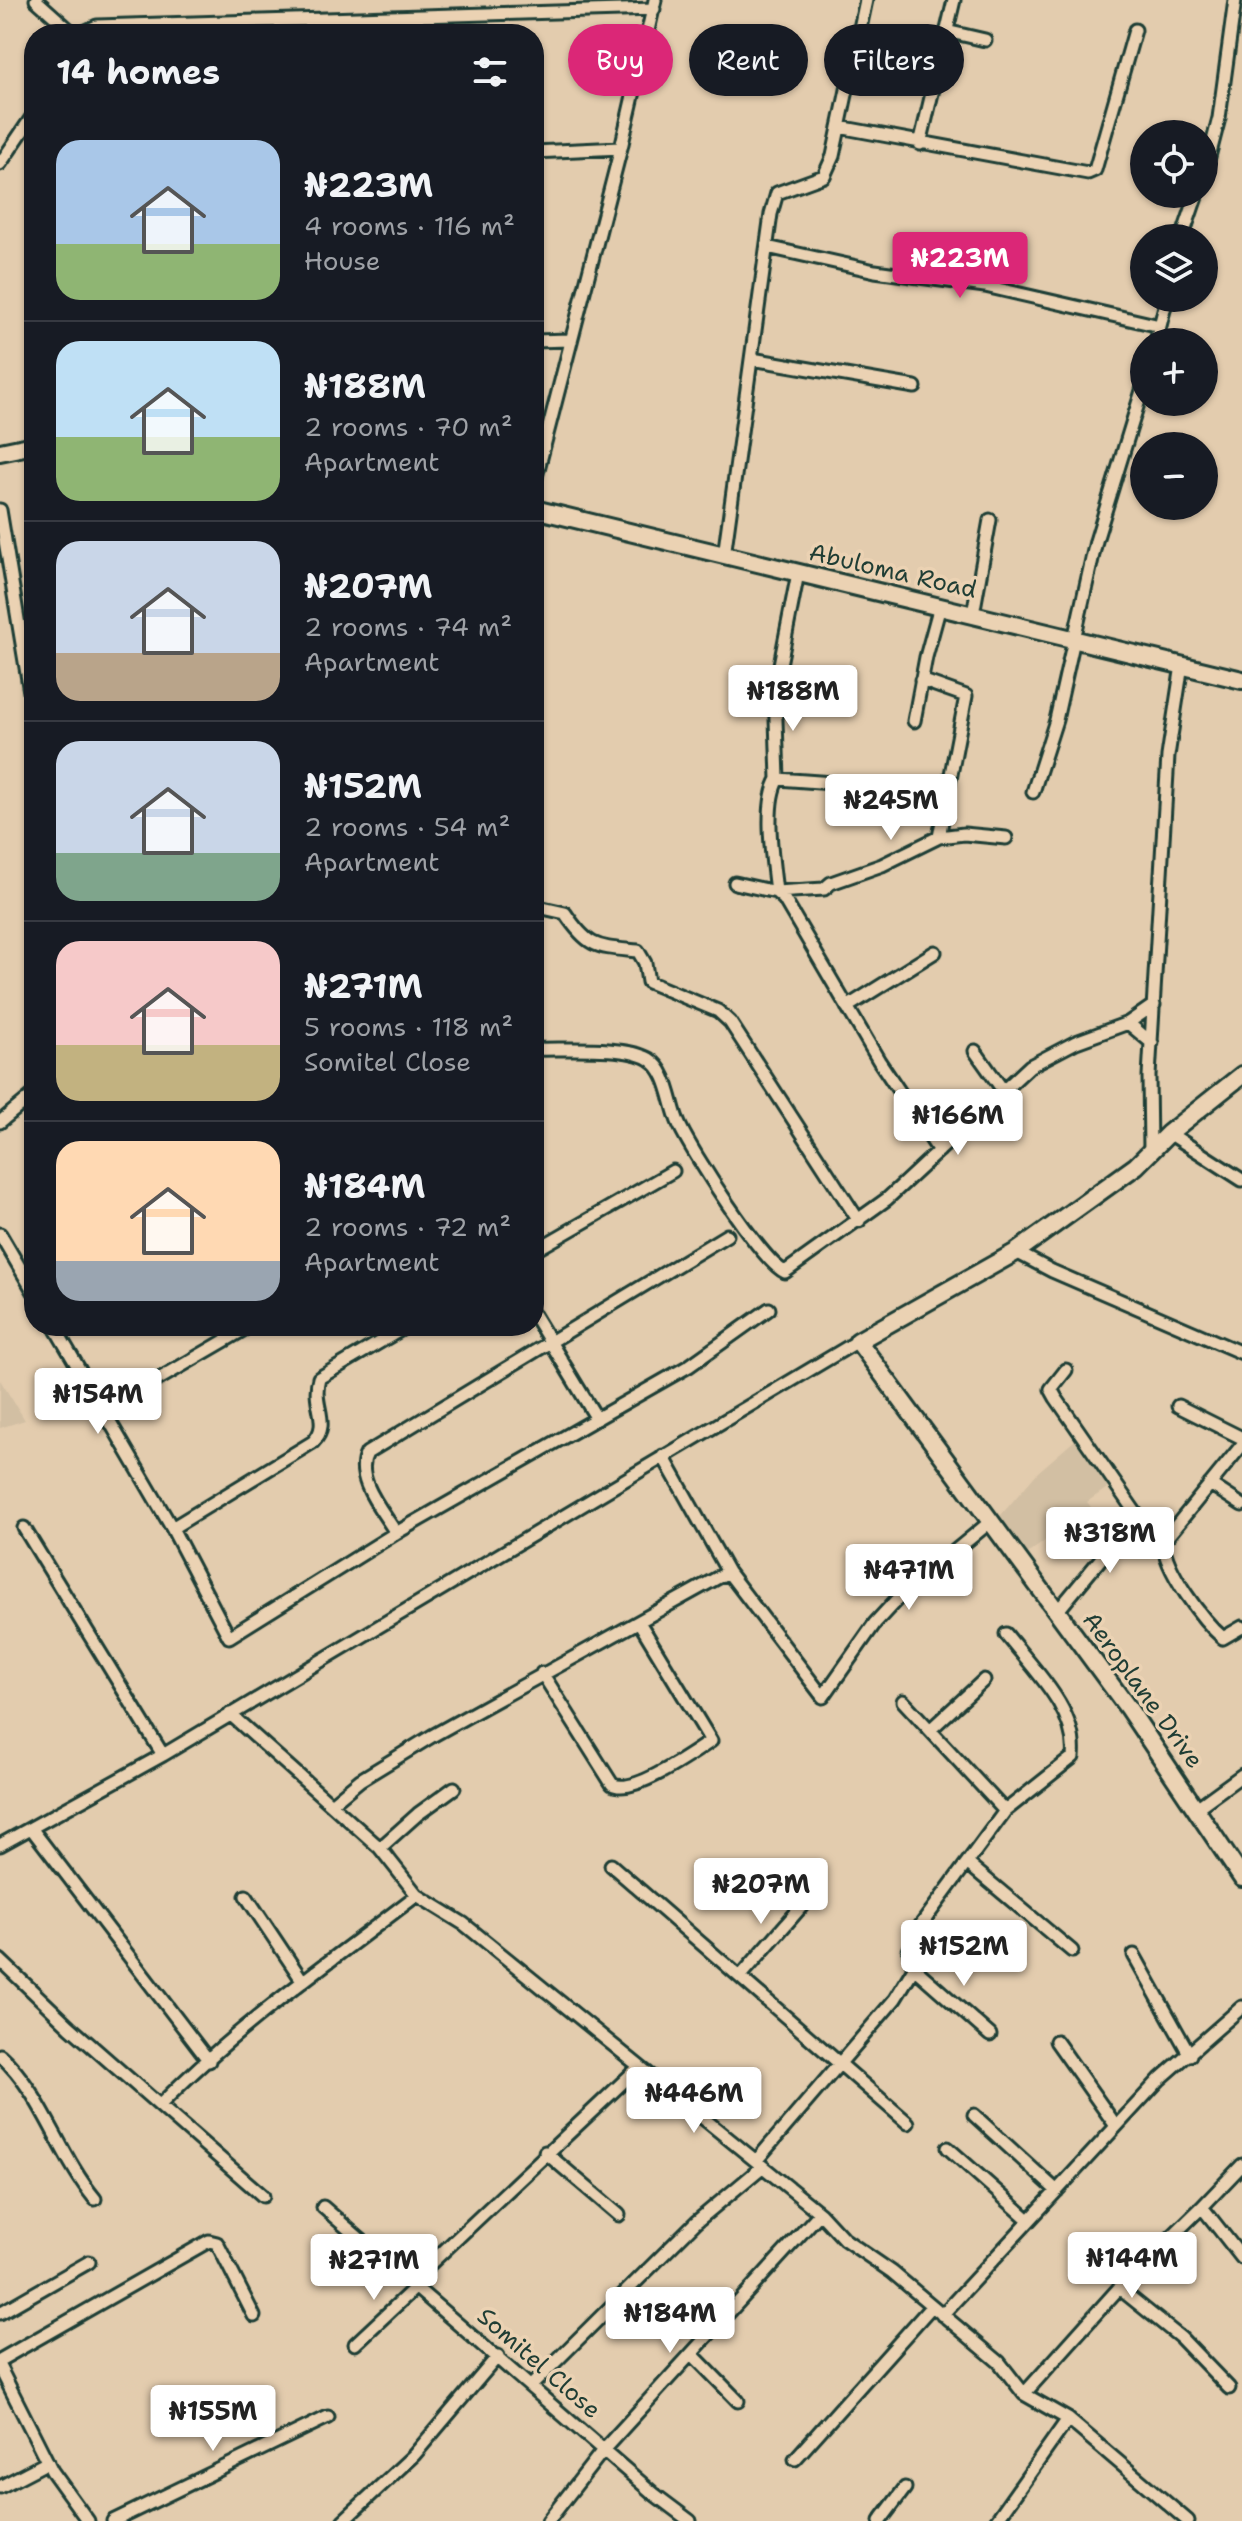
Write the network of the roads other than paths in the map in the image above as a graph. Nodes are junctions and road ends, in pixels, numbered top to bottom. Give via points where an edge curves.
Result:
1 (36, 0) edge
2 (866, 0) edge
3 (954, 0) edge
4 (1235, 0) edge
5 (654, 4) edge
6 (425, 16) junction
7 (63, 24) edge
8 (163, 24) edge
9 (425, 24) edge
10 (948, 24) edge
11 (1135, 30) dead end
12 (964, 35) edge
13 (985, 40) dead end
14 (931, 96) edge
15 (1218, 122) edge
16 (839, 127) junction
17 (24, 129) edge
18 (920, 144) junction
19 (621, 148) junction
20 (544, 152) edge
21 (0, 164) edge
22 (767, 247) junction
23 (1164, 312) edge
24 (1160, 326) joint
25 (570, 340) junction
26 (544, 341) edge
27 (752, 359) junction
28 (915, 387) dead end
29 (1134, 416) edge
30 (544, 445) edge
31 (24, 447) edge
32 (0, 452) edge
33 (0, 510) edge
34 (544, 511) edge
35 (990, 520) dead end
36 (724, 556) junction
37 (798, 573) junction
38 (940, 606) junction
39 (973, 614) junction
40 (1075, 638) junction
41 (24, 656) edge
42 (1182, 665) junction
43 (921, 680) junction
44 (1242, 680) edge
45 (914, 721) dead end
46 (778, 779) junction
47 (860, 785) dead end
48 (1033, 792) dead end
49 (939, 837) junction
50 (1006, 838) dead end
51 (735, 883) dead end
52 (776, 892) junction
53 (544, 908) edge
54 (935, 952) dead end
55 (1154, 1005) junction
56 (847, 1007) junction
57 (1128, 1023) junction
58 (1152, 1043) junction
59 (544, 1049) edge
60 (975, 1051) dead end
61 (1242, 1075) edge
62 (1002, 1089) junction
63 (24, 1102) edge
64 (0, 1122) edge
65 (1169, 1133) junction
66 (1150, 1150) junction
67 (939, 1151) junction
68 (673, 1171) dead end
69 (1242, 1180) edge
70 (859, 1221) junction
71 (0, 1234) edge
72 (727, 1235) dead end
73 (544, 1245) edge
74 (1016, 1252) junction
75 (24, 1275) edge
76 (769, 1309) dead end
77 (544, 1331) edge
78 (60, 1336) edge
79 (233, 1336) edge
80 (390, 1336) edge
81 (858, 1341) junction
82 (552, 1344) junction
83 (1242, 1353) edge
84 (1066, 1370) dead end
85 (1178, 1406) dead end
86 (104, 1411) junction
87 (597, 1419) junction
88 (1242, 1438) edge
89 (1242, 1445) edge
90 (663, 1456) junction
91 (1210, 1484) junction
92 (1242, 1505) edge
93 (1137, 1515) junction
94 (990, 1522) junction
95 (24, 1528) dead end
96 (172, 1528) junction
97 (396, 1533) junction
98 (1163, 1542) junction
99 (728, 1572) junction
100 (1056, 1613) junction
101 (639, 1622) junction
102 (1242, 1627) edge
103 (1006, 1634) dead end
104 (542, 1673) junction
105 (984, 1680) dead end
106 (903, 1701) dead end
107 (230, 1714) junction
108 (930, 1730) junction
109 (163, 1755) junction
110 (1242, 1775) edge
111 (454, 1788) dead end
112 (331, 1804) junction
113 (1198, 1807) junction
114 (1005, 1811) junction
115 (31, 1828) junction
116 (0, 1845) edge
117 (380, 1848) junction
118 (967, 1863) junction
119 (611, 1865) dead end
120 (1242, 1878) edge
121 (417, 1895) junction
122 (246, 1896) dead end
123 (809, 1898) dead end
124 (1072, 1951) dead end
125 (1134, 1955) dead end
126 (0, 1960) edge
127 (914, 1968) junction
128 (740, 1977) junction
129 (302, 1980) junction
130 (1242, 2007) edge
131 (990, 2035) dead end
132 (1056, 2041) dead end
133 (0, 2055) edge
134 (1190, 2055) junction
135 (209, 2061) junction
136 (839, 2064) junction
137 (638, 2068) junction
138 (161, 2104) junction
139 (974, 2115) dead end
140 (908, 2123) dead end
141 (1116, 2126) junction
142 (948, 2148) dead end
143 (545, 2152) junction
144 (759, 2164) junction
145 (1242, 2165) edge
146 (1057, 2191) junction
147 (263, 2196) dead end
148 (95, 2199) dead end
149 (323, 2207) dead end
150 (1202, 2207) junction
151 (820, 2213) junction
152 (619, 2215) dead end
153 (1029, 2220) junction
154 (1242, 2258) edge
155 (89, 2262) dead end
156 (429, 2265) dead end
157 (417, 2286) junction
158 (1119, 2288) junction
159 (931, 2307) junction
160 (0, 2313) edge
161 (942, 2315) junction
162 (254, 2316) dead end
163 (355, 2344) dead end
164 (693, 2355) junction
165 (498, 2356) junction
166 (0, 2360) edge
167 (0, 2368) edge
168 (531, 2386) junction
169 (1229, 2388) dead end
170 (1024, 2394) junction
171 (738, 2401) dead end
172 (328, 2417) dead end
173 (1068, 2419) junction
174 (604, 2449) junction
175 (795, 2459) dead end
176 (48, 2462) junction
177 (0, 2487) edge
178 (905, 2488) dead end
179 (88, 2521) edge
180 (113, 2521) edge
181 (343, 2521) edge
182 (548, 2521) edge
183 (690, 2521) edge
184 (880, 2521) edge
185 (996, 2521) edge
186 (1188, 2521) edge

1 - 7 street
2 - 16 street
3 - 10 street
4 - 15 street
5 - 6 street
5 - 19 street
6 - 8 street
6 - 9 street
11 - 18 street via 1095,170 1077,172
12 - 13 street
14 - 18 street
16 - 18 street
16 - 22 street via 824,176 777,193
17 - 21 street
19 - 20 street
19 - 25 street
22 - 24 street via 875,271 985,286
22 - 27 street
23 - 24 street
25 - 26 street
25 - 30 street
27 - 28 street
27 - 36 street
29 - 40 street via 1096,541
31 - 32 street
33 - 41 street
34 - 36 street, Abuloma Road
35 - 39 street
36 - 37 street, Abuloma Road
37 - 38 street, Abuloma Road
37 - 46 street via 775,690
38 - 39 street, Abuloma Road
38 - 43 street
39 - 40 street, Abuloma Road
40 - 42 street, Abuloma Road
40 - 48 street
42 - 44 street, Abuloma Road
42 - 55 street via 1168,756
43 - 45 street
43 - 49 street via 966,696
46 - 47 street
46 - 52 street via 771,833
49 - 50 street
49 - 52 street via 824,889
51 - 52 street
52 - 56 street
53 - 70 street via 565,913 594,946 638,951 648,982 718,1011 730,1022
54 - 56 street
55 - 57 street
55 - 58 street
56 - 67 street
57 - 58 street
57 - 62 street via 1051,1052
58 - 66 street
59 - 70 street via 629,1053 659,1067 680,1126 778,1269 792,1270
60 - 62 street
61 - 65 street
62 - 67 street
63 - 64 street
65 - 66 street
65 - 69 street
66 - 74 street via 1127,1173
67 - 70 street
68 - 73 street
71 - 75 street
72 - 82 street
74 - 81 street
74 - 83 street
76 - 87 street via 689,1366
77 - 82 street
78 - 86 street
79 - 86 street
80 - 96 street via 319,1378 314,1394 322,1433 313,1442
81 - 90 street
81 - 94 street, Aeroplane Drive
82 - 87 street
82 - 97 street via 367,1453 362,1462 365,1480
84 - 93 street via 1051,1389
85 - 88 street
86 - 96 street
87 - 97 street
89 - 91 street
90 - 99 street
90 - 107 street
91 - 92 street
91 - 98 street
93 - 98 street
93 - 100 street
94 - 99 street via 899,1597 823,1697
94 - 100 street, Aeroplane Drive
95 - 109 street
96 - 97 street via 229,1637
98 - 102 street via 1164,1553 1208,1624 1223,1638
99 - 101 street
100 - 113 street, Aeroplane Drive
101 - 104 street
101 - 104 street via 711,1741 674,1765 620,1789 612,1784
103 - 114 street via 1050,1691 1073,1729 1074,1742 1073,1757
104 - 112 street via 397,1756
105 - 108 street
106 - 108 street
107 - 109 street
107 - 112 street
108 - 114 street
109 - 115 street
110 - 113 street
111 - 117 street
112 - 117 street
113 - 120 street, Aeroplane Drive
114 - 118 street
115 - 116 street
115 - 135 street
117 - 121 street
118 - 124 street
118 - 127 street via 918,1929 909,1951
119 - 128 street
121 - 129 street
121 - 137 street via 464,1924
122 - 129 street
123 - 128 street
125 - 134 street
126 - 138 street
127 - 131 street
127 - 136 street via 895,1999
128 - 136 street
129 - 135 street
130 - 134 street
132 - 141 street
133 - 148 street via 42,2110 76,2176
134 - 141 street
135 - 138 street
136 - 140 street
136 - 144 street
137 - 143 street
137 - 144 street
138 - 147 street
139 - 146 street
141 - 146 street
142 - 153 street
143 - 152 street
143 - 156 street
144 - 151 street
144 - 168 street
145 - 150 street
146 - 153 street
149 - 157 street, Somitel Close
150 - 154 street
150 - 158 street
151 - 159 street via 844,2239
151 - 164 street
153 - 161 street
155 - 160 street
157 - 163 street
157 - 165 street, Somitel Close
158 - 169 street via 1181,2338
158 - 170 street
159 - 161 street
159 - 175 street
161 - 170 street via 999,2362
162 - 166 street via 217,2243 209,2241
164 - 171 street
164 - 174 street
165 - 168 street, Somitel Close
165 - 181 street via 414,2455
167 - 176 street
168 - 174 street, Somitel Close
170 - 173 street
172 - 180 street
173 - 185 street
173 - 186 street
174 - 182 street
174 - 183 street, Somitel Close
176 - 177 street
176 - 179 street
178 - 184 street

